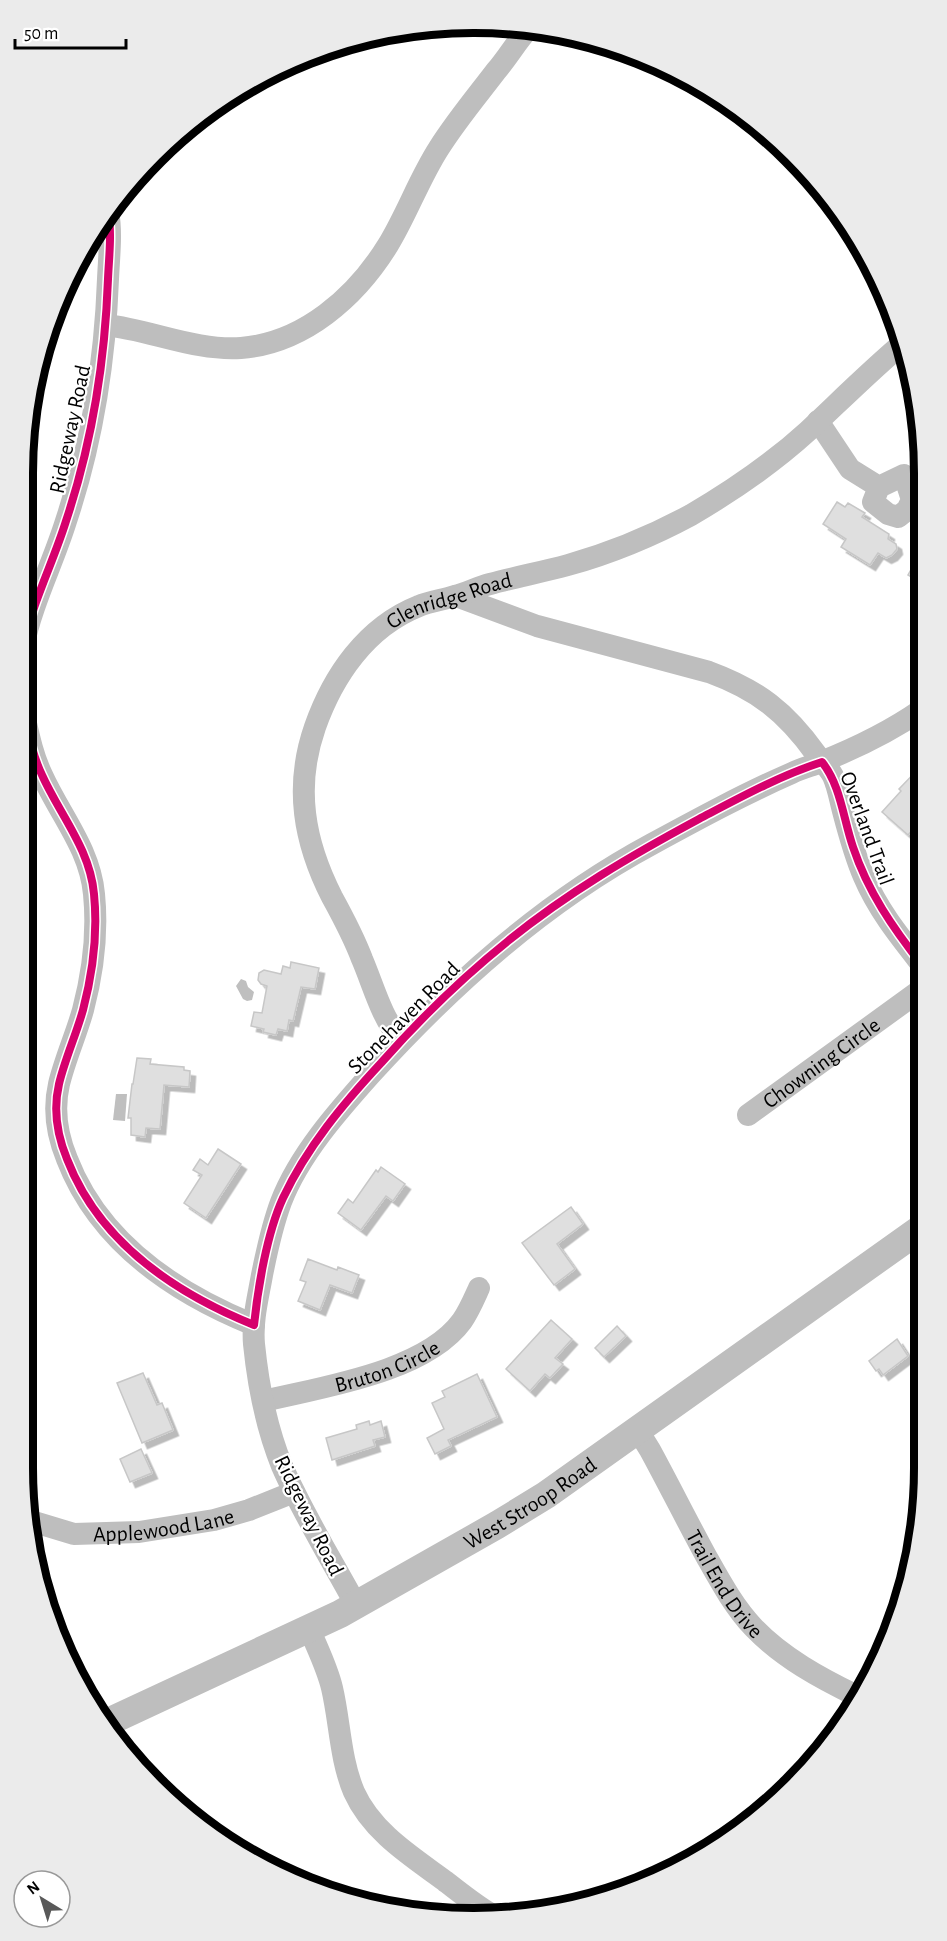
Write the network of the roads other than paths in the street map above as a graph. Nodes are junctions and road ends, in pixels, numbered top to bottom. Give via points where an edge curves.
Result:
1 (524, 36) edge
2 (109, 226) edge
3 (106, 325) junction
4 (896, 349) edge
5 (818, 421) junction
6 (879, 487) dead end
7 (456, 596) junction
8 (33, 614) edge
9 (914, 714) edge
10 (33, 753) edge
11 (822, 762) junction
12 (914, 955) edge
13 (914, 994) edge
14 (401, 1040) junction
15 (748, 1115) dead end
16 (914, 1233) edge
17 (479, 1288) dead end
18 (254, 1326) junction
19 (264, 1401) junction
20 (637, 1429) junction
21 (294, 1492) junction
22 (37, 1523) edge
23 (356, 1605) junction
24 (309, 1628) junction
25 (852, 1693) edge
26 (113, 1720) edge
27 (482, 1908) edge

1 - 3 street via 440,146 373,268 325,315 287,337 239,348 180,341
2 - 3 street, Ridgeway Road
3 - 8 street, Ridgeway Road via 77,489
4 - 5 street, Glenridge Road
5 - 6 street via 850,469
5 - 7 street, Glenridge Road via 736,487 653,534 571,564
7 - 11 street, Overland Trail via 537,626 734,681 779,710 799,729
7 - 14 street, Glenridge Road via 408,611 364,643 333,684 321,709 305,765 305,823 311,848 384,1017
9 - 11 street, Stonehaven Road via 871,740
10 - 18 street via 76,836 94,891 95,956 59,1084 56,1120 60,1143 87,1201 125,1246 192,1296
11 - 12 street, Overland Trail via 832,774 865,878 879,906
11 - 14 street, Stonehaven Road via 795,771 713,812 605,872 508,940
13 - 15 street, Chowning Circle
14 - 18 street, Stonehaven Road via 348,1099 294,1175 271,1232
16 - 20 main road, West Stroop Road
17 - 19 street, Bruton Circle via 462,1322 431,1349 376,1373
18 - 19 street, Ridgeway Road
19 - 21 street, Ridgeway Road
20 - 23 main road, West Stroop Road via 546,1496
20 - 25 street, Trail End Drive via 738,1610 764,1638 794,1661
21 - 22 street, Applewood Lane via 214,1520 139,1532 74,1534
21 - 23 street, Ridgeway Road
23 - 24 main road, West Stroop Road
24 - 26 main road, West Stroop Road
24 - 27 street via 332,1687 347,1769 364,1810 396,1845

